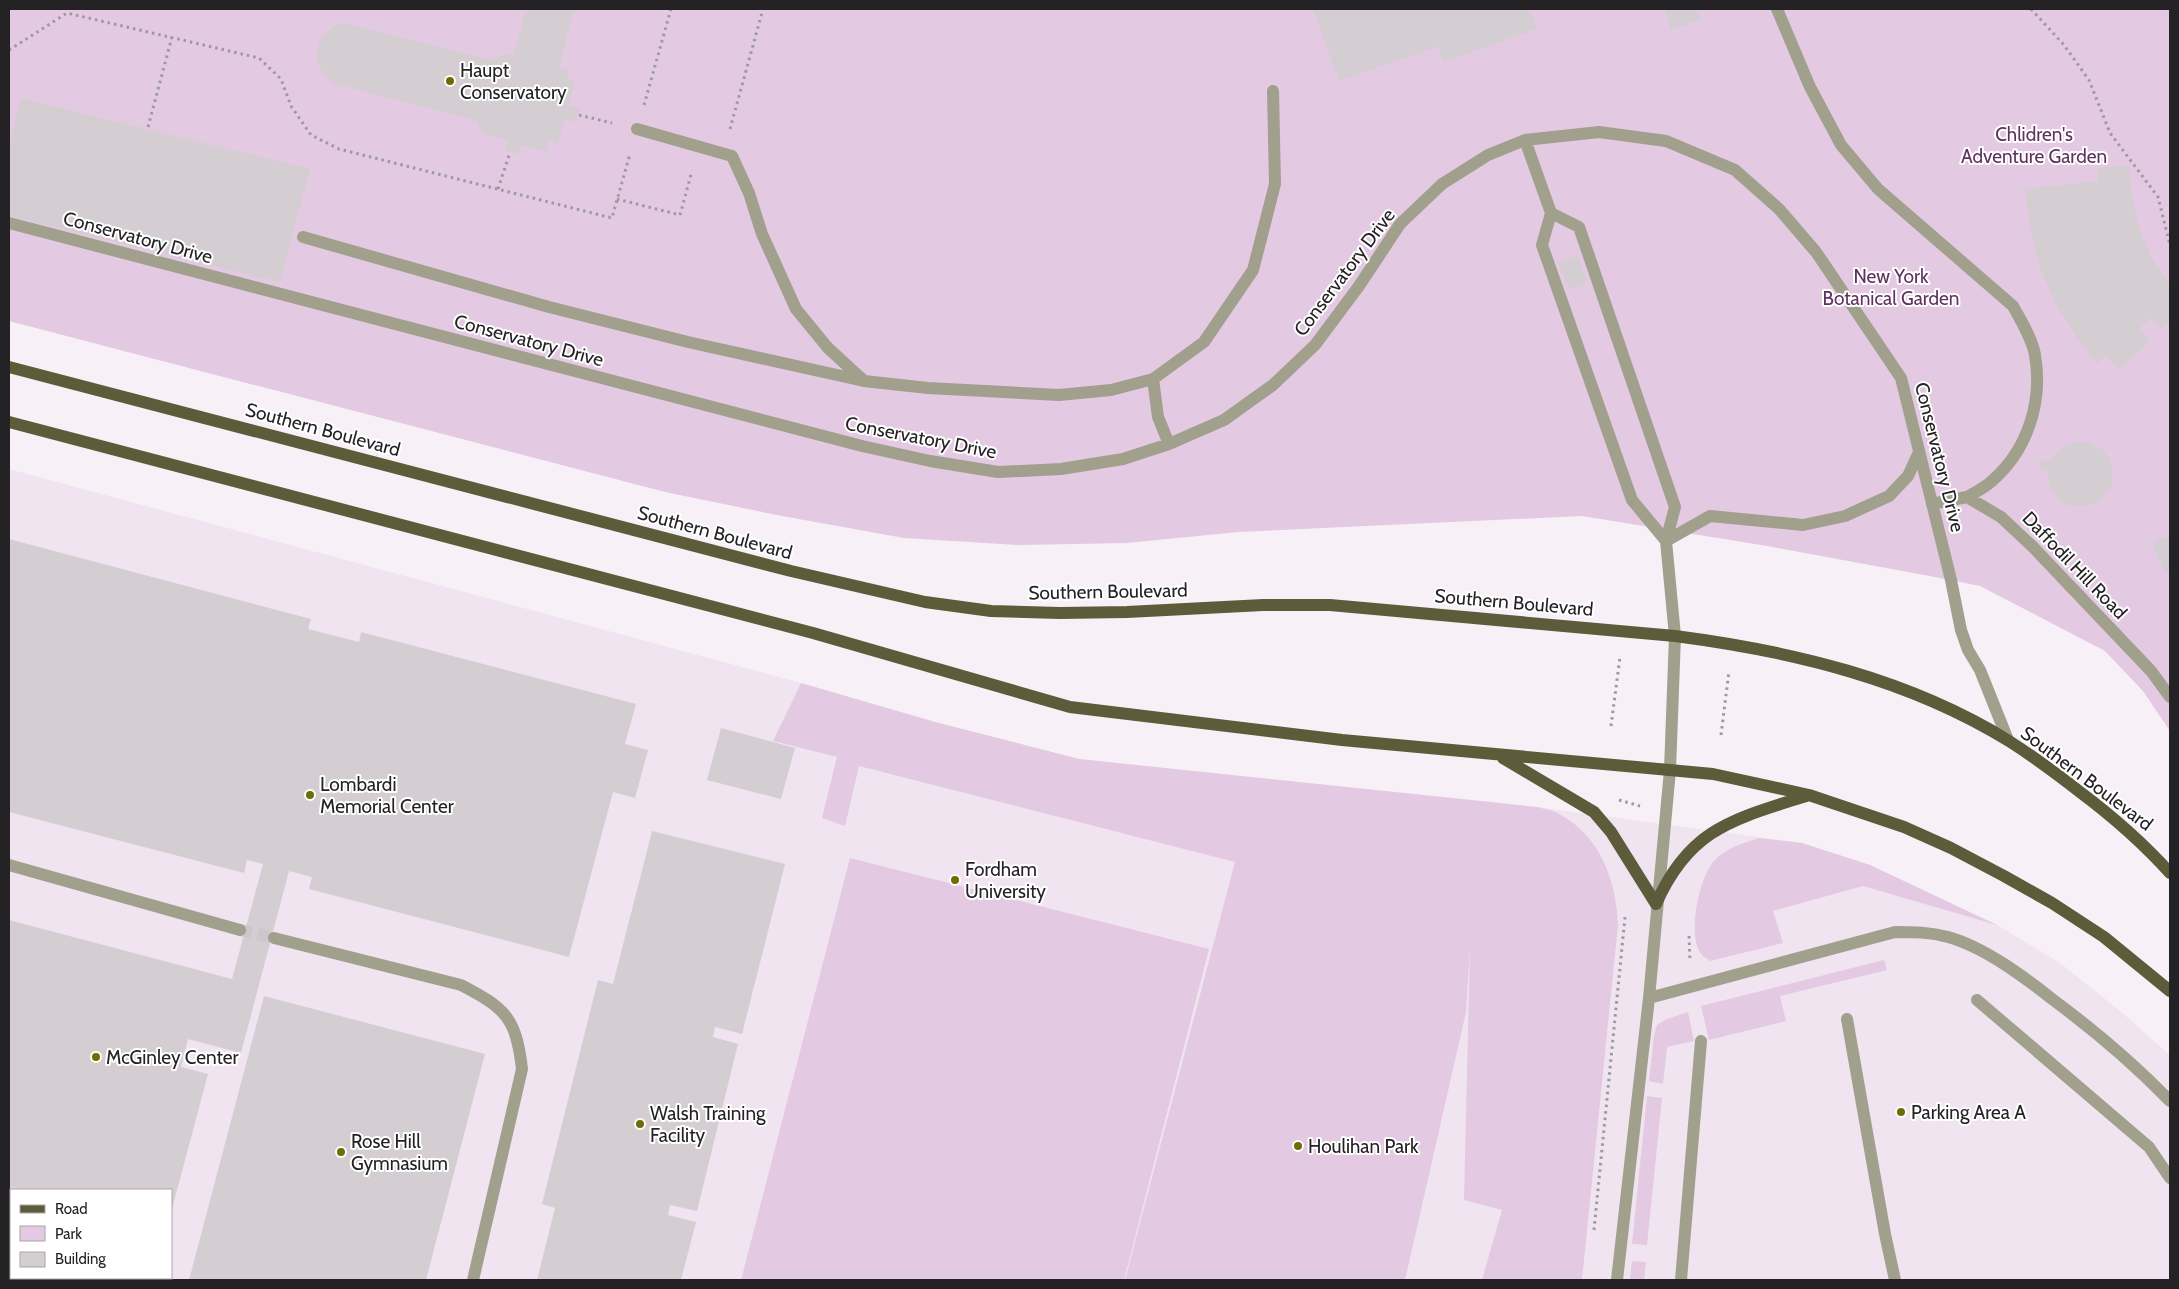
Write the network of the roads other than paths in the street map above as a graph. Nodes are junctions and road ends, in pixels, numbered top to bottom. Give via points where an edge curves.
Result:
1 (1776, 9) edge
2 (1273, 91) dead end
3 (637, 129) road end
4 (1525, 140) junction
5 (1550, 214) junction
6 (9, 223) edge
7 (303, 237) dead end
8 (9, 367) edge
9 (1153, 379) junction
10 (864, 381) junction
11 (9, 422) edge
12 (1168, 444) junction
13 (1920, 452) junction
14 (1967, 497) junction
15 (1932, 504) junction
16 (1666, 541) junction
17 (1675, 636) junction
18 (2170, 697) edge
19 (2008, 740) junction
20 (1499, 756) junction
21 (1670, 770) junction
22 (1809, 795) junction
23 (9, 865) edge
24 (2170, 873) edge
25 (1656, 904) junction
26 (240, 930) tunnel mouth
27 (274, 938) tunnel mouth
28 (2170, 991) edge
29 (1649, 998) junction
30 (1977, 1000) dead end
31 (1847, 1019) dead end
32 (1701, 1041) dead end
33 (2170, 1101) edge
34 (2170, 1178) edge
35 (473, 1280) edge
36 (1617, 1280) edge
37 (1681, 1280) edge
38 (1895, 1280) edge

1 - 14 lane via 1810,87 1841,144 1878,189 2013,306 2026,329 2035,354 2036,391 2032,424 2006,467 1992,482
2 - 9 lane via 1275,184 1253,270 1204,342
3 - 10 lane via 732,156 796,309 828,348
4 - 5 lane
4 - 12 lane, Conservatory Drive via 1488,155 1442,184 1400,224 1315,345 1273,385 1224,420
4 - 13 lane, Conservatory Drive via 1599,132 1666,141 1735,170 1779,209 1816,252 1901,378
5 - 16 lane via 1542,245 1632,500
5 - 16 lane via 1579,227 1675,507
6 - 12 lane, Conservatory Drive via 930,461 998,472 1061,469 1123,459
7 - 10 lane via 549,307
8 - 17 main road, Southern Boulevard via 791,571 925,602 991,611 1060,613 1330,605
9 - 10 lane via 1111,390 1059,394 928,388
9 - 12 lane via 1158,417
11 - 20 main road via 813,633 1070,707
13 - 15 lane, Conservatory Drive
13 - 16 lane via 1908,476 1888,496 1845,516 1803,525 1710,516
14 - 15 lane
14 - 18 lane, Daffodil Hill Road via 2001,517 2032,546 2151,671
15 - 19 lane, Conservatory Drive via 1960,630
16 - 17 lane
17 - 19 main road, Southern Boulevard via 1774,652 1864,676 1913,693
17 - 21 lane
19 - 24 main road, Southern Boulevard via 2045,764 2102,809 2153,853
20 - 21 main road
20 - 25 main road via 1594,812 1611,832
21 - 22 main road via 1713,774
21 - 25 lane
22 - 25 main road via 1740,818 1711,833 1678,864
22 - 28 main road via 1904,827 2004,876 2104,937
23 - 26 lane
25 - 29 lane
27 - 35 lane via 461,985 488,999 508,1016 520,1044 522,1069
29 - 33 lane via 1896,932 1923,931 1950,938 1999,960 2080,1020
29 - 36 lane
30 - 34 lane via 2149,1147
31 - 38 lane
32 - 37 lane

